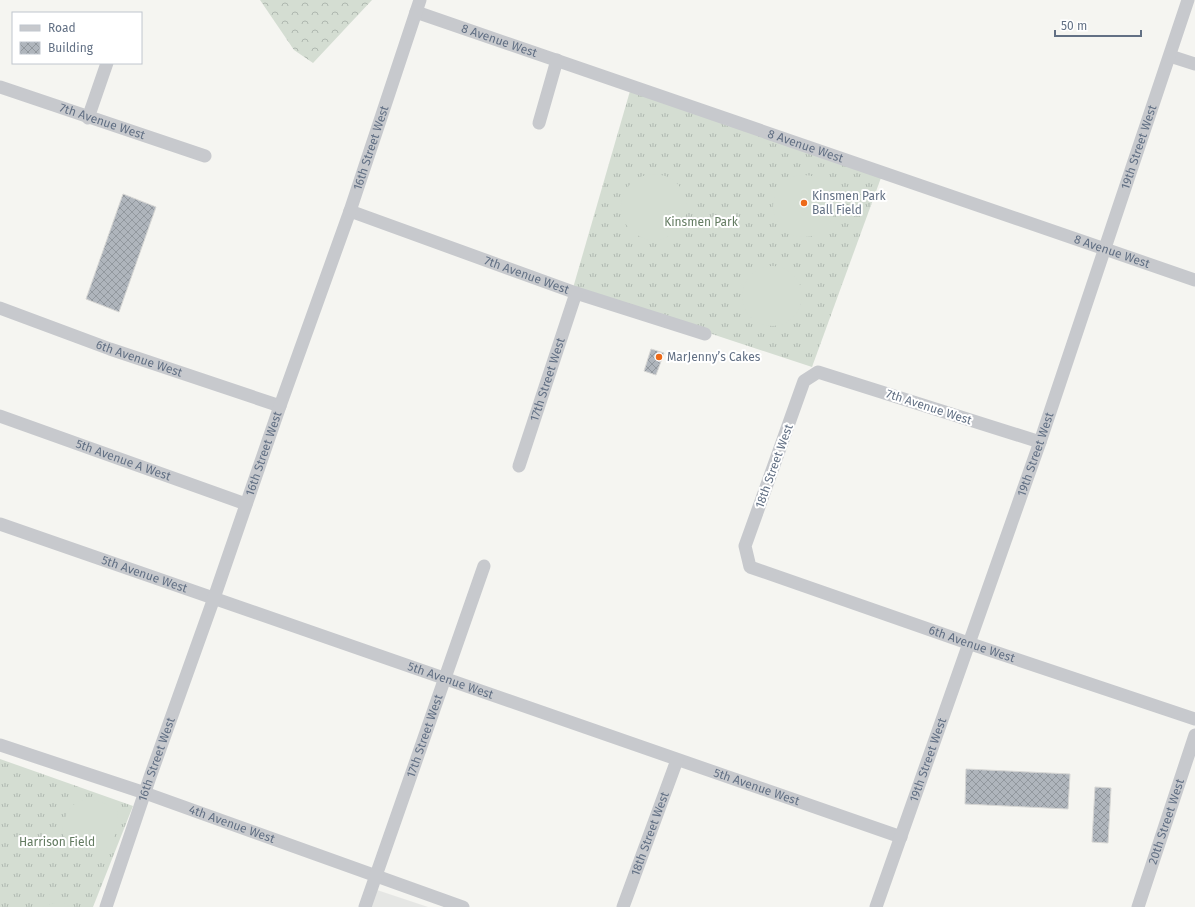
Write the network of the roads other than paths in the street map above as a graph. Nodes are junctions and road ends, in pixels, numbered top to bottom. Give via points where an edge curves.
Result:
1 (1188, 0) edge
2 (418, 6) edge
3 (1170, 56) junction
4 (557, 60) junction
5 (107, 64) edge
6 (1195, 64) edge
7 (0, 87) edge
8 (88, 118) junction
9 (539, 124) dead end
10 (205, 156) dead end
11 (350, 211) junction
12 (1105, 248) junction
13 (1195, 280) edge
14 (576, 293) junction
15 (0, 308) edge
16 (705, 334) dead end
17 (818, 372) joint
18 (280, 406) junction
19 (0, 416) edge
20 (1040, 442) junction
21 (519, 466) dead end
22 (246, 504) junction
23 (0, 524) edge
24 (484, 566) dead end
25 (750, 567) joint
26 (214, 598) junction
27 (968, 643) junction
28 (445, 678) junction
29 (1195, 719) edge
30 (1195, 736) edge
31 (0, 745) edge
32 (677, 760) junction
33 (145, 793) junction
34 (901, 837) junction
35 (376, 875) junction
36 (106, 907) edge
37 (365, 907) edge
38 (463, 907) edge
39 (623, 907) edge
40 (876, 907) edge
41 (1138, 907) edge

1 - 3 street, 19th Street West
2 - 4 street, 8 Avenue West
2 - 11 street, 16th Street West
3 - 6 street
3 - 12 street, 19th Street West
4 - 9 street
4 - 12 street, 8 Avenue West
5 - 8 street
7 - 8 street, 7th Avenue West
8 - 10 street, 7th Avenue West
11 - 14 street, 7th Avenue West
11 - 18 street, 16th Street West
12 - 13 street, 8 Avenue West
12 - 20 street, 19th Street West
14 - 16 street, 7th Avenue West
14 - 21 street, 17th Street West
15 - 18 street, 6th Avenue West via 110,349
17 - 20 street, 7th Avenue West
17 - 25 street, 18th Street West via 804,381 745,546
18 - 22 street, 16th Street West
19 - 22 street, 5th Avenue A West
20 - 27 street, 19th Street West
22 - 26 street, 16th Street West
23 - 26 street, 5th Avenue West
24 - 28 street, 17th Street West
25 - 27 street, 6th Avenue West
26 - 28 street, 5th Avenue West
26 - 33 street, 16th Street West
27 - 29 street, 6th Avenue West
27 - 34 street, 19th Street West
28 - 32 street, 5th Avenue West
28 - 35 street, 17th Street West
30 - 41 street, 20th Street West
31 - 33 street, 4th Avenue West
32 - 34 street, 5th Avenue West
32 - 39 street, 18th Street West
33 - 35 street, 4th Avenue West
33 - 36 street, 16th Street West
34 - 40 street, 19th Street West
35 - 37 street, 17th Street West
35 - 38 street, 4th Avenue West

